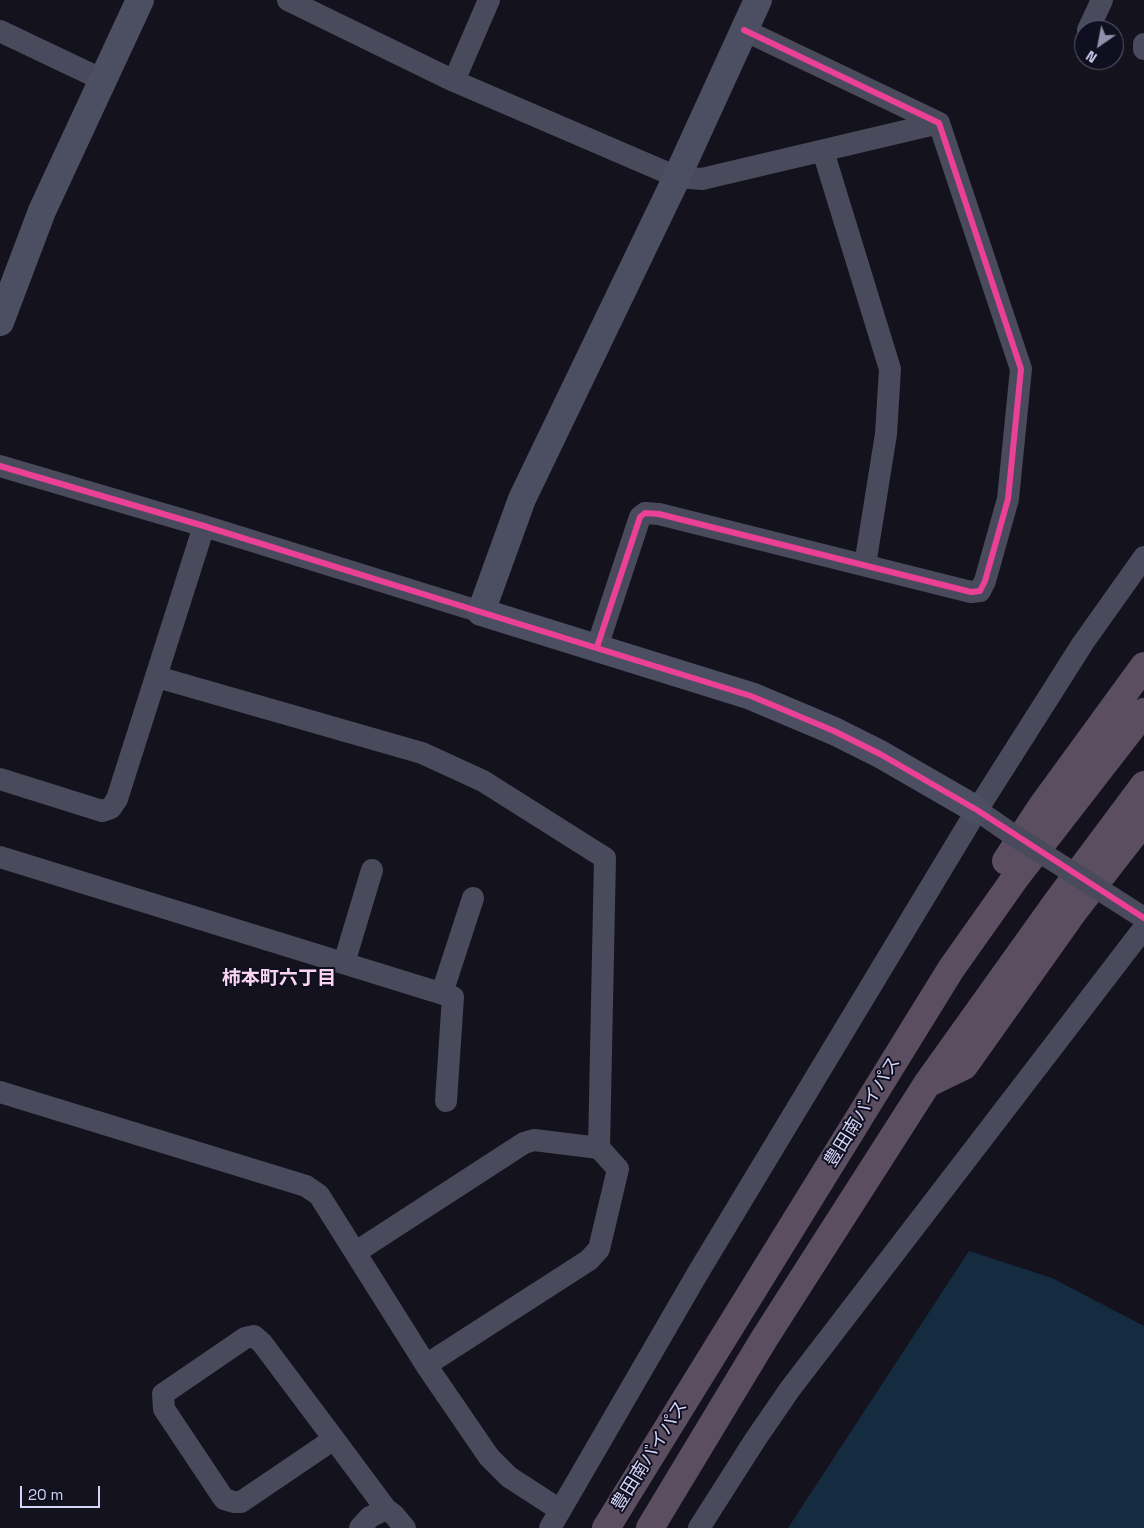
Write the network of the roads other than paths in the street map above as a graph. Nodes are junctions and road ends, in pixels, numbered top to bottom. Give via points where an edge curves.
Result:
1 (140, 0) edge
2 (288, 0) edge
3 (488, 0) edge
4 (758, 0) edge
5 (1102, 0) edge
6 (1093, 20) edge
7 (744, 30) junction
8 (0, 31) edge
9 (1144, 44) edge
10 (1144, 49) edge
11 (103, 80) junction
12 (454, 81) junction
13 (940, 123) junction
14 (822, 150) junction
15 (677, 177) junction
16 (0, 322) edge
17 (0, 466) edge
18 (204, 526) junction
19 (1144, 557) edge
20 (865, 565) junction
21 (481, 612) junction
22 (597, 647) junction
23 (1144, 666) edge
24 (158, 677) junction
25 (1144, 712) edge
26 (0, 779) edge
27 (1144, 785) edge
28 (976, 810) junction
29 (1144, 821) edge
30 (0, 857) edge
31 (372, 870) dead end
32 (473, 898) dead end
33 (1144, 918) edge
34 (1144, 928) edge
35 (344, 963) junction
36 (951, 969) junction
37 (442, 994) junction
38 (927, 1084) junction
39 (0, 1092) edge
40 (446, 1101) dead end
41 (599, 1148) junction
42 (356, 1252) junction
43 (426, 1365) junction
44 (334, 1438) junction
45 (386, 1509) junction
46 (555, 1519) edge
47 (360, 1528) edge
48 (404, 1528) edge
49 (606, 1528) edge
50 (650, 1528) edge
51 (699, 1528) edge

1 - 11 street
2 - 12 street
3 - 12 street
4 - 7 street
5 - 6 street
7 - 13 street
7 - 15 street
8 - 11 street
9 - 10 street
11 - 16 street via 42,211
12 - 15 street
13 - 14 street
13 - 20 street via 1021,369 1008,499 986,581 980,591 971,592
14 - 15 street via 702,180
14 - 20 street via 890,369 886,434
15 - 21 street via 522,499
17 - 18 street
18 - 21 street
18 - 24 street
19 - 28 street via 1083,643
20 - 22 street via 645,513 640,517
21 - 22 street
22 - 28 street via 751,696 834,731
23 - 36 highway via 1042,806 1001,870
24 - 26 street via 117,799 111,808 102,811
24 - 41 street via 422,753 483,781 605,858
25 - 36 highway, 豊田南バイパス via 1016,877
27 - 38 highway, 豊田南バイパス
28 - 33 street, bridge
28 - 46 street via 699,1271
29 - 38 highway via 1074,911 964,1066
30 - 35 street
31 - 35 street
32 - 37 street
34 - 51 street via 790,1390
35 - 37 street
36 - 49 highway, 豊田南バイパス
37 - 40 street via 453,997
38 - 50 highway, 豊田南バイパス via 764,1339
39 - 42 street via 306,1186 319,1195
41 - 42 street via 534,1140 524,1143
41 - 43 street via 618,1169 599,1249 589,1260
42 - 43 street
43 - 46 street via 489,1457
44 - 44 street via 254,1336 245,1338 163,1394 164,1409 224,1499 234,1502 241,1502
44 - 45 street
45 - 47 street via 370,1517
45 - 48 street

